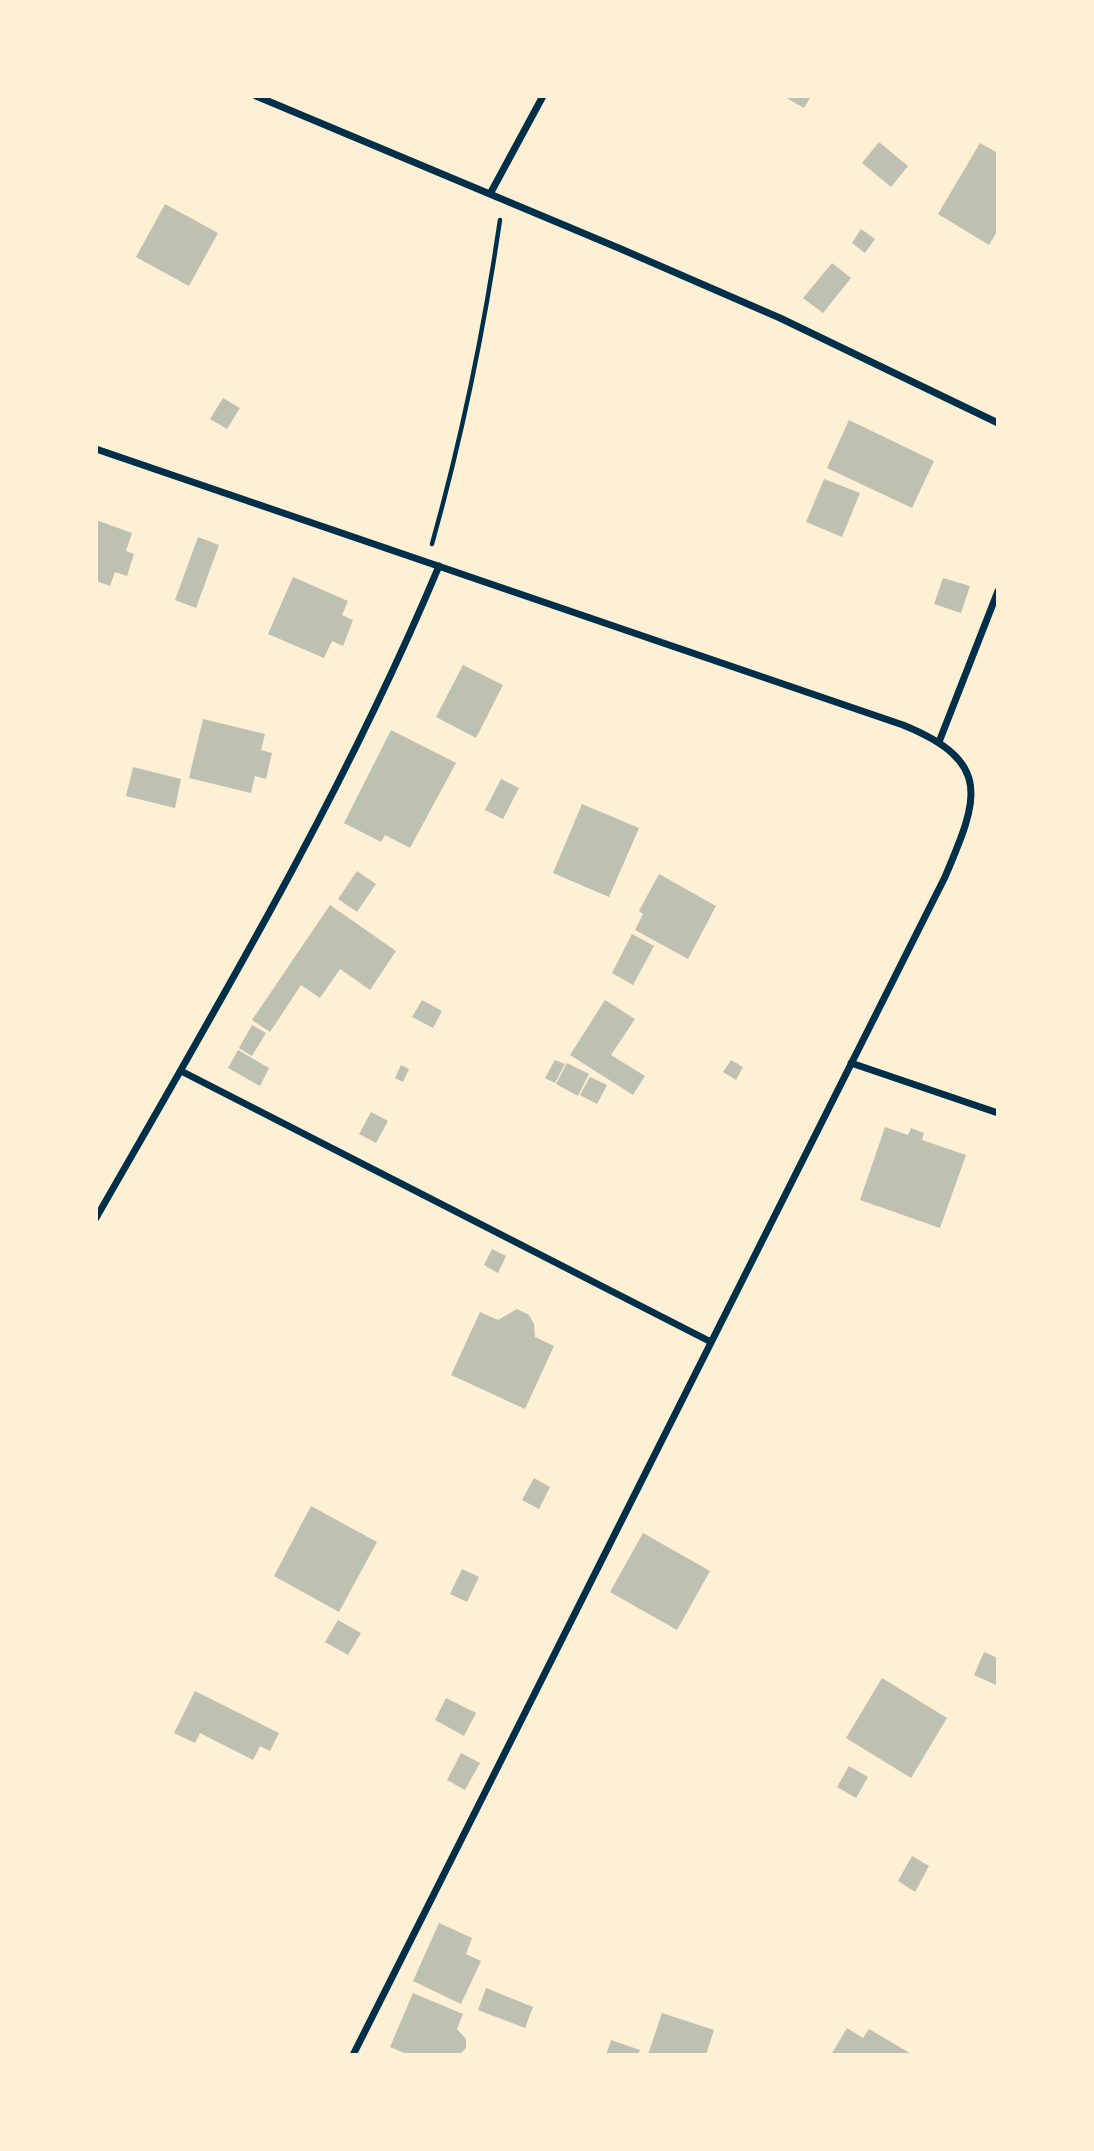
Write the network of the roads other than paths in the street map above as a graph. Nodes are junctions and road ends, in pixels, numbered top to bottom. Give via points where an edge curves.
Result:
1 (256, 96) edge
2 (543, 96) edge
3 (490, 194) junction
4 (998, 423) edge
5 (96, 449) edge
6 (439, 566) junction
7 (998, 591) edge
8 (939, 742) junction
9 (851, 1063) junction
10 (181, 1071) junction
11 (998, 1113) edge
12 (96, 1219) edge
13 (711, 1342) junction
14 (353, 2055) edge

1 - 3 street
2 - 3 street
3 - 4 street via 780,318
5 - 6 street
6 - 8 street via 903,725
6 - 10 street via 342,779
7 - 8 street
8 - 9 street via 965,768 970,790 968,817 945,877
9 - 11 street
9 - 13 street
10 - 12 street
10 - 13 street
13 - 14 street

